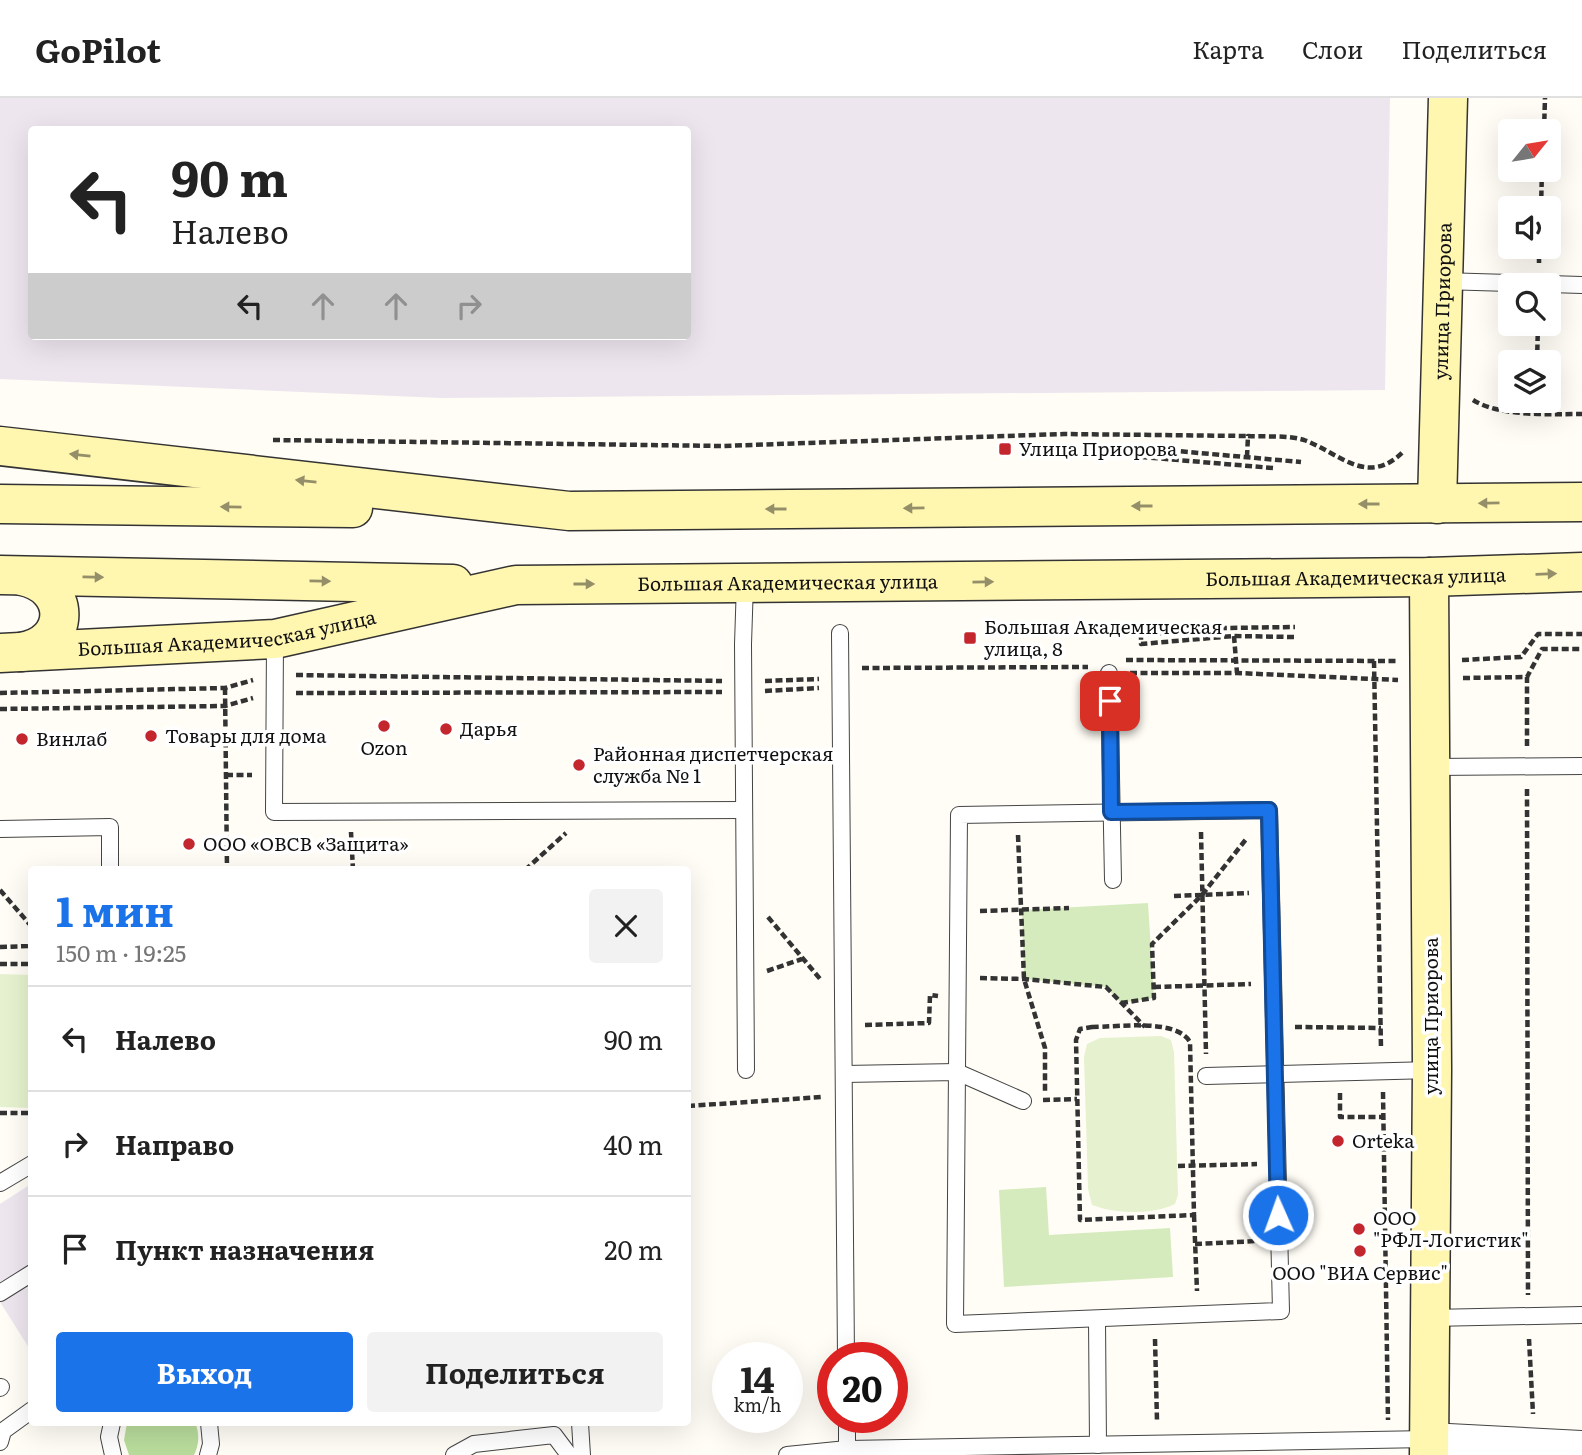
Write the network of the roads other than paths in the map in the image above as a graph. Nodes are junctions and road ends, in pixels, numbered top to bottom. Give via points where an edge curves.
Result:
1 (1448, 98) edge
2 (1442, 281) junction
3 (1582, 285) edge
4 (0, 446) edge
5 (1582, 502) edge
6 (0, 504) edge
7 (1437, 504) junction
8 (569, 510) junction
9 (1582, 572) edge
10 (11, 576) edge
11 (1429, 577) junction
12 (745, 583) junction
13 (516, 585) junction
14 (840, 633) dead end
15 (11, 652) edge
16 (275, 657) junction
17 (1109, 673) road end
18 (1582, 766) edge
19 (1431, 767) junction
20 (744, 810) junction
21 (1111, 812) junction
22 (0, 829) edge
23 (110, 866) edge
24 (1113, 880) dead end
25 (746, 1070) dead end
26 (1432, 1070) junction
27 (957, 1072) junction
28 (1274, 1072) junction
29 (844, 1074) junction
30 (1206, 1076) road end
31 (1023, 1101) road end
32 (28, 1166) edge
33 (0, 1183) edge
34 (28, 1276) edge
35 (0, 1293) edge
36 (1582, 1315) edge
37 (1432, 1318) junction
38 (1097, 1320) junction
39 (846, 1342) edge
40 (28, 1413) edge
41 (111, 1426) edge
42 (209, 1426) edge
43 (580, 1426) edge
44 (847, 1433) edge
45 (0, 1442) edge
46 (1098, 1445) junction
47 (1429, 1447) edge
48 (1582, 1447) edge
49 (847, 1452) edge
50 (113, 1455) edge
51 (208, 1455) edge
52 (454, 1455) edge
53 (569, 1455) edge
54 (582, 1455) edge
55 (787, 1455) edge
56 (795, 1455) edge

1 - 2 main road, улица Приорова
2 - 3 lane
2 - 7 main road, улица Приорова
8 -> 4 main road
5 -> 7 main road
8 -> 6 main road
7 -> 8 main road
11 -> 9 main road, Большая Академическая улица
10 -> 13 main road
10 - 15 main road via 46,585 59,608 54,634 46,644
12 -> 11 main road, Большая Академическая улица
11 - 19 main road, улица Приорова
13 -> 12 main road, Большая Академическая улица
12 - 20 lane
13 - 16 main road, Большая Академическая улица
14 - 29 lane
15 - 16 main road, Большая Академическая улица
16 - 20 lane via 274,812
17 - 21 lane
18 - 19 lane
19 - 26 main road, улица Приорова
20 - 25 lane
21 - 24 lane
21 - 27 lane via 959,815
21 - 28 lane via 1269,810
22 - 23 lane via 110,827
26 - 28 lane
26 - 37 main road, улица Приорова
27 - 29 lane
27 - 31 lane
27 - 38 lane via 955,1324
28 - 30 lane
28 - 38 lane via 1281,1311
29 - 39 lane
32 - 33 lane
34 - 35 lane
36 - 37 lane
37 - 47 main road, улица Приорова
38 - 46 lane
40 - 45 lane via 3,1431
41 - 50 lane
42 - 51 lane
43 - 54 lane
44 - 49 lane
46 - 47 lane
46 - 49 lane
47 - 48 street
49 - 56 lane
52 - 53 lane via 474,1444 554,1435
55 - 56 lane

